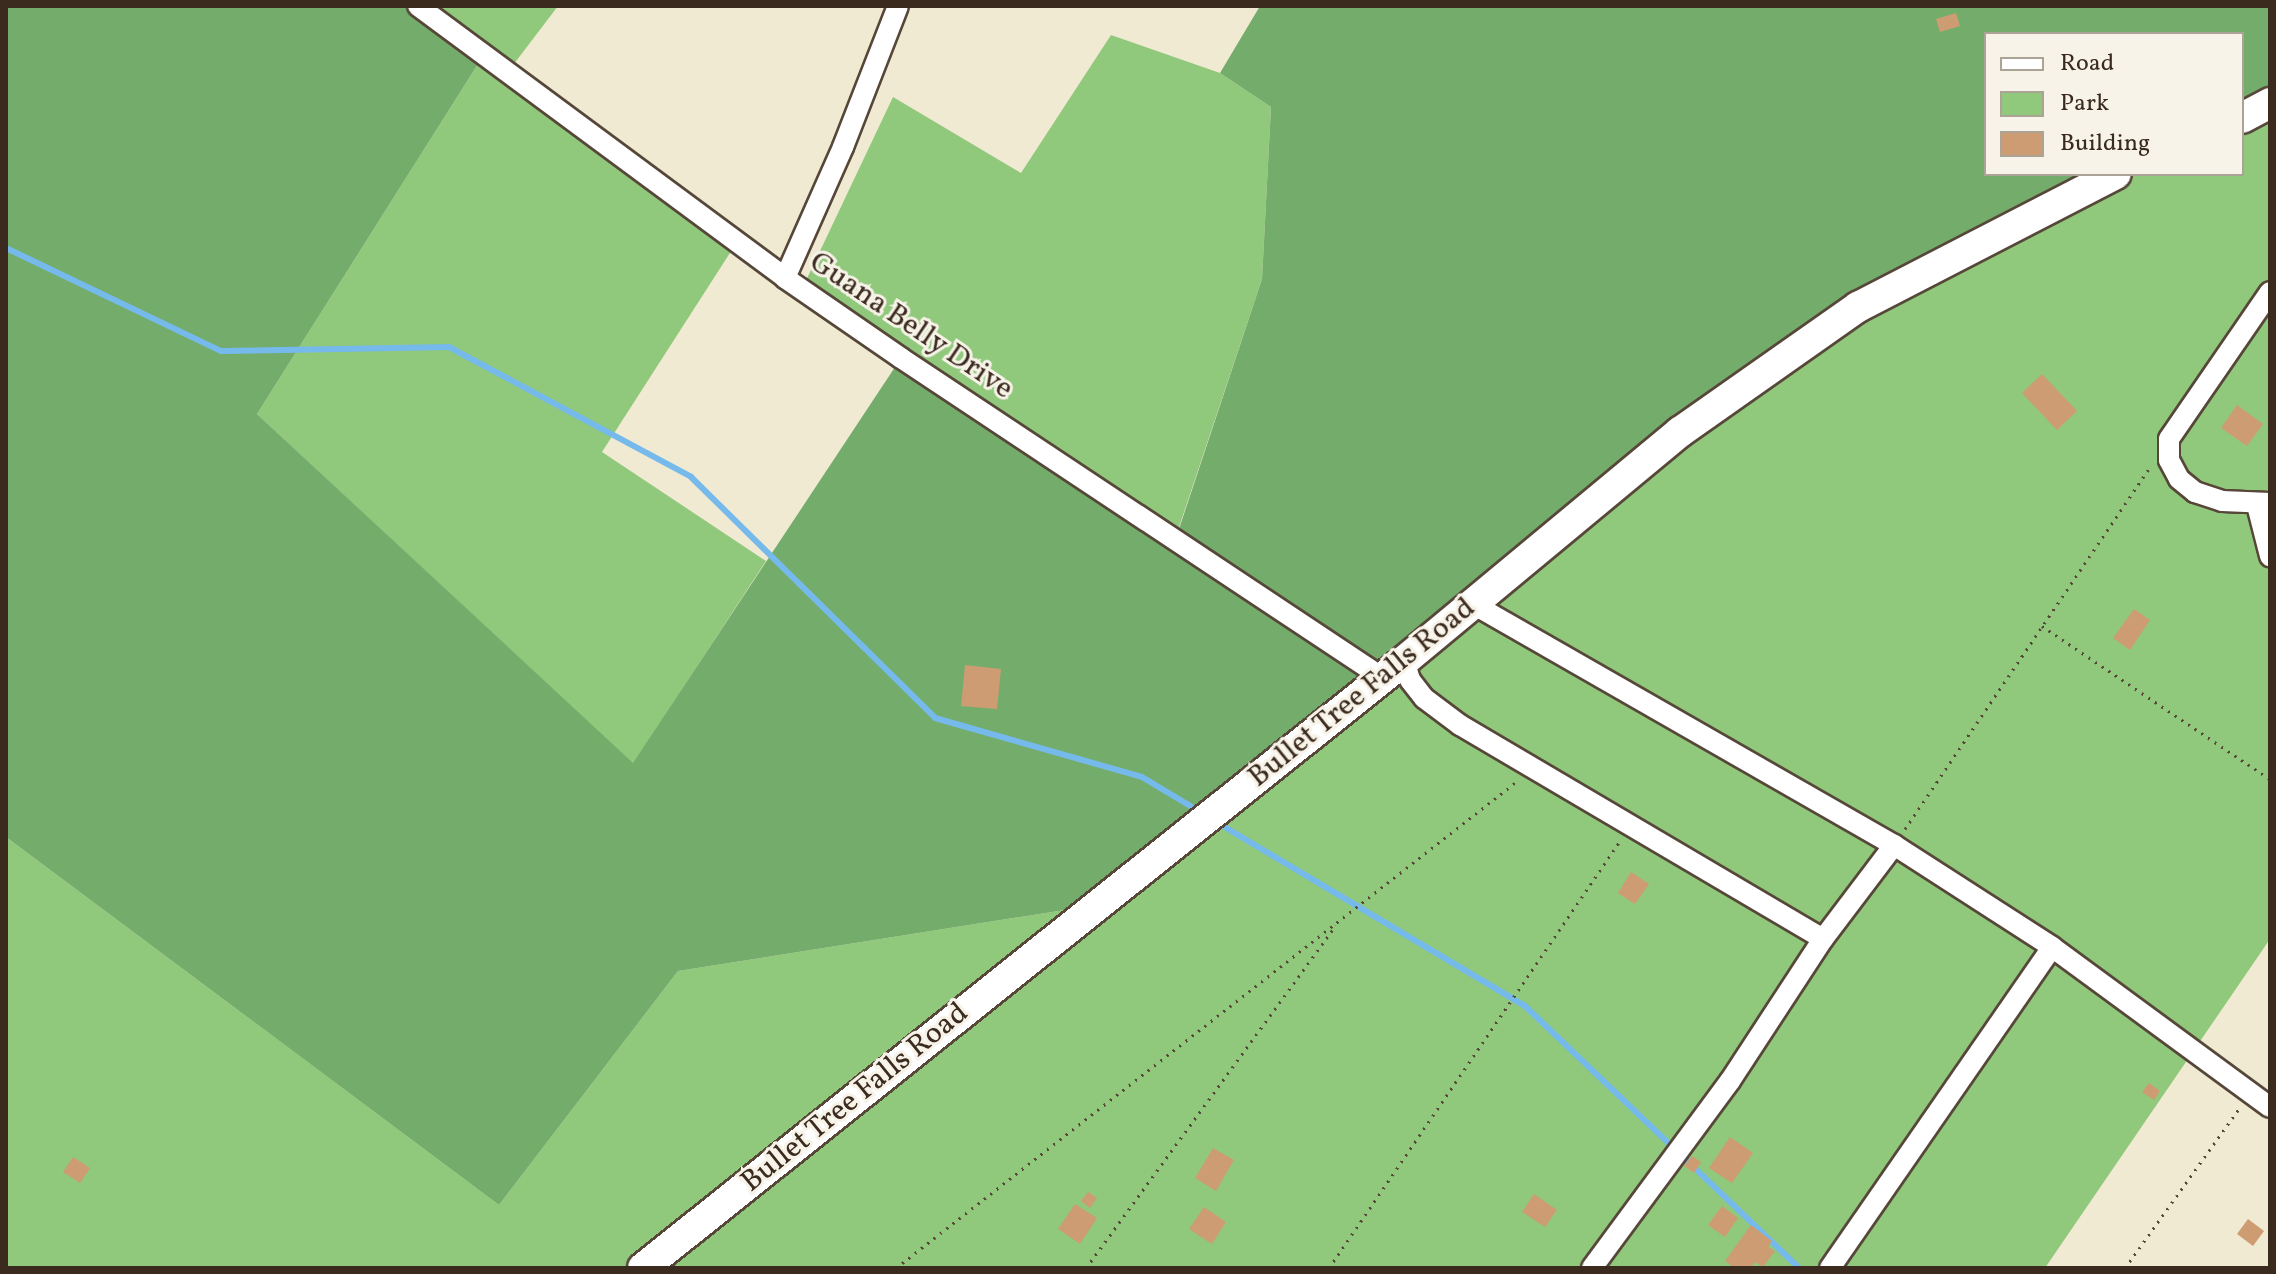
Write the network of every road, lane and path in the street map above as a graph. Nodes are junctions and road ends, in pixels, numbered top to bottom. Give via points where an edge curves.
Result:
1 (418, 6) edge
2 (898, 6) edge
3 (2270, 103) edge
4 (2244, 117) edge
5 (2112, 176) edge
6 (785, 278) junction
7 (2270, 292) edge
8 (2169, 439) junction
9 (2264, 504) edge
10 (2270, 556) edge
11 (1473, 604) junction
12 (2042, 626) junction
13 (1393, 669) junction
14 (1535, 768) junction
15 (2270, 779) edge
16 (1631, 825) junction
17 (1894, 845) junction
18 (1338, 921) junction
19 (1823, 939) junction
20 (2052, 947) junction
21 (2251, 1093) junction
22 (2270, 1107) edge
23 (643, 1268) edge
24 (896, 1268) edge
25 (1086, 1268) edge
26 (1329, 1268) edge
27 (1592, 1268) edge
28 (1830, 1268) edge
29 (2125, 1268) edge

1 - 6 street, Guana Belly Drive
2 - 6 street
3 - 4 main road
5 - 11 main road, Bullet Tree Falls Road via 1858,307 1680,432
6 - 13 street, Guana Belly Drive
7 - 8 street
8 - 9 street via 2169,460 2179,479 2195,492 2222,501
8 - 12 path
9 - 10 street
11 - 13 main road, Bullet Tree Falls Road
11 - 17 street
12 - 15 path
12 - 17 path
13 - 14 street via 1460,725
13 - 23 main road, Bullet Tree Falls Road
14 - 16 street
14 - 18 path
16 - 19 street
16 - 26 path
17 - 19 street
17 - 20 street
18 - 24 path
18 - 25 path
19 - 27 street via 1730,1081
20 - 21 street
20 - 28 street
21 - 22 street
21 - 29 path

